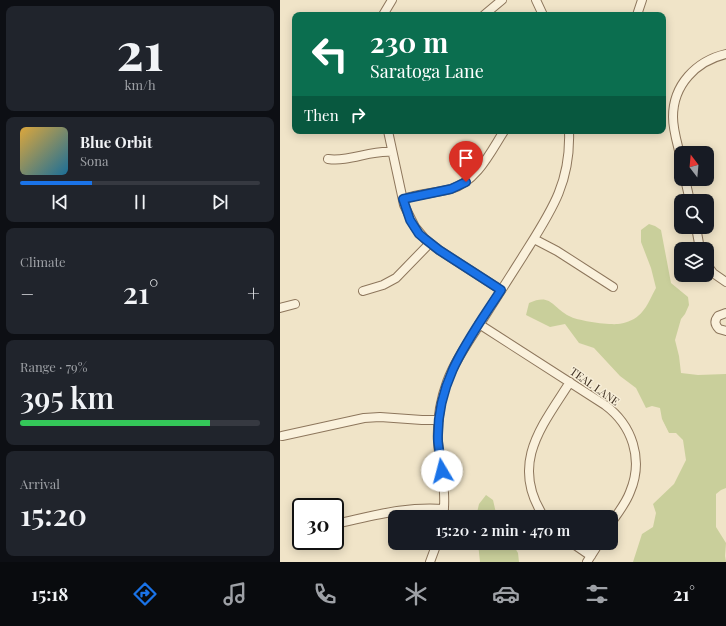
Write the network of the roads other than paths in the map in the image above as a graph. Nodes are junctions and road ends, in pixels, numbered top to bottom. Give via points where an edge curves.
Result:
1 (392, 0) edge
2 (502, 0) edge
3 (536, 0) edge
4 (642, 0) edge
5 (385, 12) edge
6 (488, 12) edge
7 (542, 12) edge
8 (638, 12) edge
9 (726, 54) edge
10 (389, 134) edge
11 (502, 134) edge
12 (569, 134) edge
13 (678, 146) edge
14 (392, 152) junction
15 (328, 160) dead end
16 (403, 199) junction
17 (534, 239) junction
18 (430, 243) junction
19 (714, 275) edge
20 (726, 282) edge
21 (613, 287) dead end
22 (501, 290) junction
23 (363, 291) dead end
24 (295, 304) dead end
25 (280, 308) edge
26 (726, 313) edge
27 (479, 324) junction
28 (726, 331) edge
29 (570, 382) junction
30 (439, 420) junction
31 (282, 436) dead end
32 (398, 510) edge
33 (429, 510) edge
34 (444, 510) edge
35 (540, 510) edge
36 (388, 512) edge
37 (618, 512) edge
38 (344, 522) edge
39 (434, 550) edge
40 (579, 550) edge
41 (595, 550) edge
42 (589, 559) edge
43 (430, 562) edge

1 - 5 street
2 - 6 street
3 - 7 street
4 - 8 street
9 - 13 street via 700,65 680,89 673,116
10 - 14 street
11 - 16 street via 478,170 466,182 451,189
12 - 17 street via 569,154 561,190
14 - 15 street via 374,153 345,160
14 - 16 street
16 - 18 street via 419,234
17 - 21 street
17 - 22 street
18 - 22 street
18 - 23 street via 396,278
19 - 20 street
22 - 27 street
24 - 25 street
26 - 28 street via 718,316 715,321 719,329
27 - 29 street, TEAL LANE
27 - 30 street via 453,368 443,395
29 - 35 street via 537,435 530,457 531,489
29 - 37 street, TEAL LANE via 614,412 626,427 633,443 636,468 633,484
30 - 31 street via 364,418
30 - 34 street via 438,440
32 - 33 street
36 - 38 street
39 - 43 street
40 - 42 street
41 - 42 street

